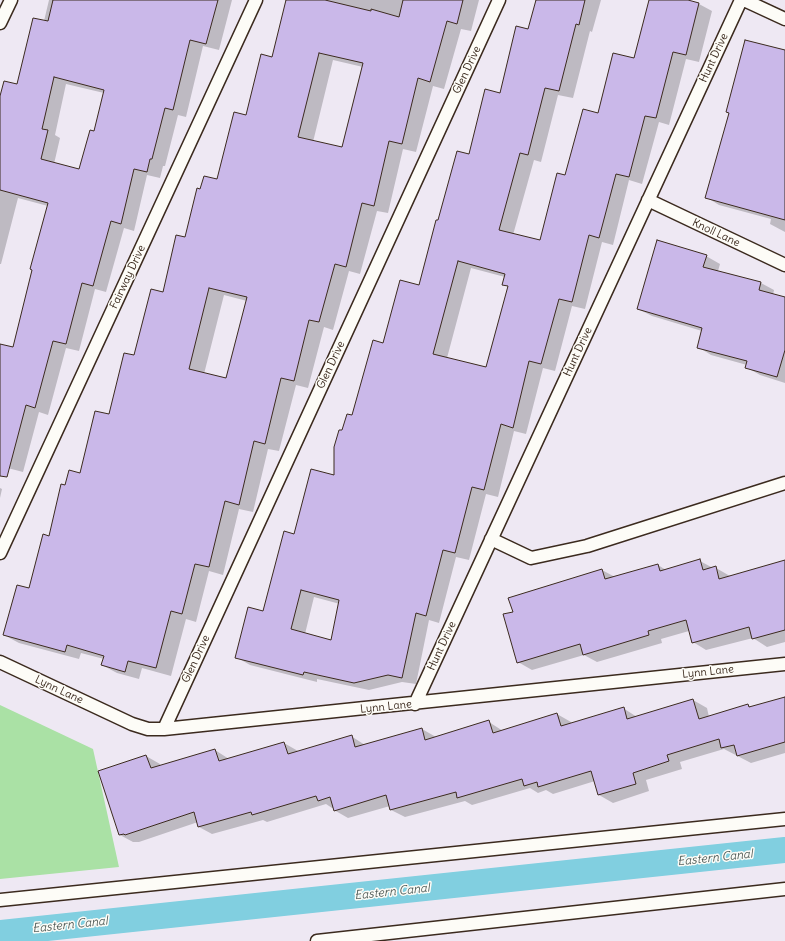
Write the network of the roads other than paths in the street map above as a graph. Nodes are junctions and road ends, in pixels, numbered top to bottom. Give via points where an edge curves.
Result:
1 (11, 0) edge
2 (256, 0) edge
3 (499, 0) edge
4 (741, 0) edge
5 (744, 0) edge
6 (785, 19) edge
7 (0, 23) edge
8 (648, 200) junction
9 (785, 265) edge
10 (785, 483) edge
11 (491, 539) junction
12 (0, 553) edge
13 (0, 662) edge
14 (785, 664) edge
15 (415, 704) junction
16 (164, 730) junction
17 (785, 819) edge
18 (785, 889) edge
19 (0, 900) edge
20 (317, 941) edge

1 - 7 lane
2 - 12 lane, Fairway Drive
3 - 16 lane, Glen Drive
4 - 8 lane, Hunt Drive
5 - 6 lane
8 - 9 lane, Knoll Lane
8 - 11 lane, Hunt Drive
10 - 11 lane via 587,546 531,558
11 - 15 lane, Hunt Drive
13 - 16 lane, Lynn Lane via 132,724
14 - 15 lane, Lynn Lane
15 - 16 lane, Lynn Lane
17 - 19 lane
18 - 20 lane

